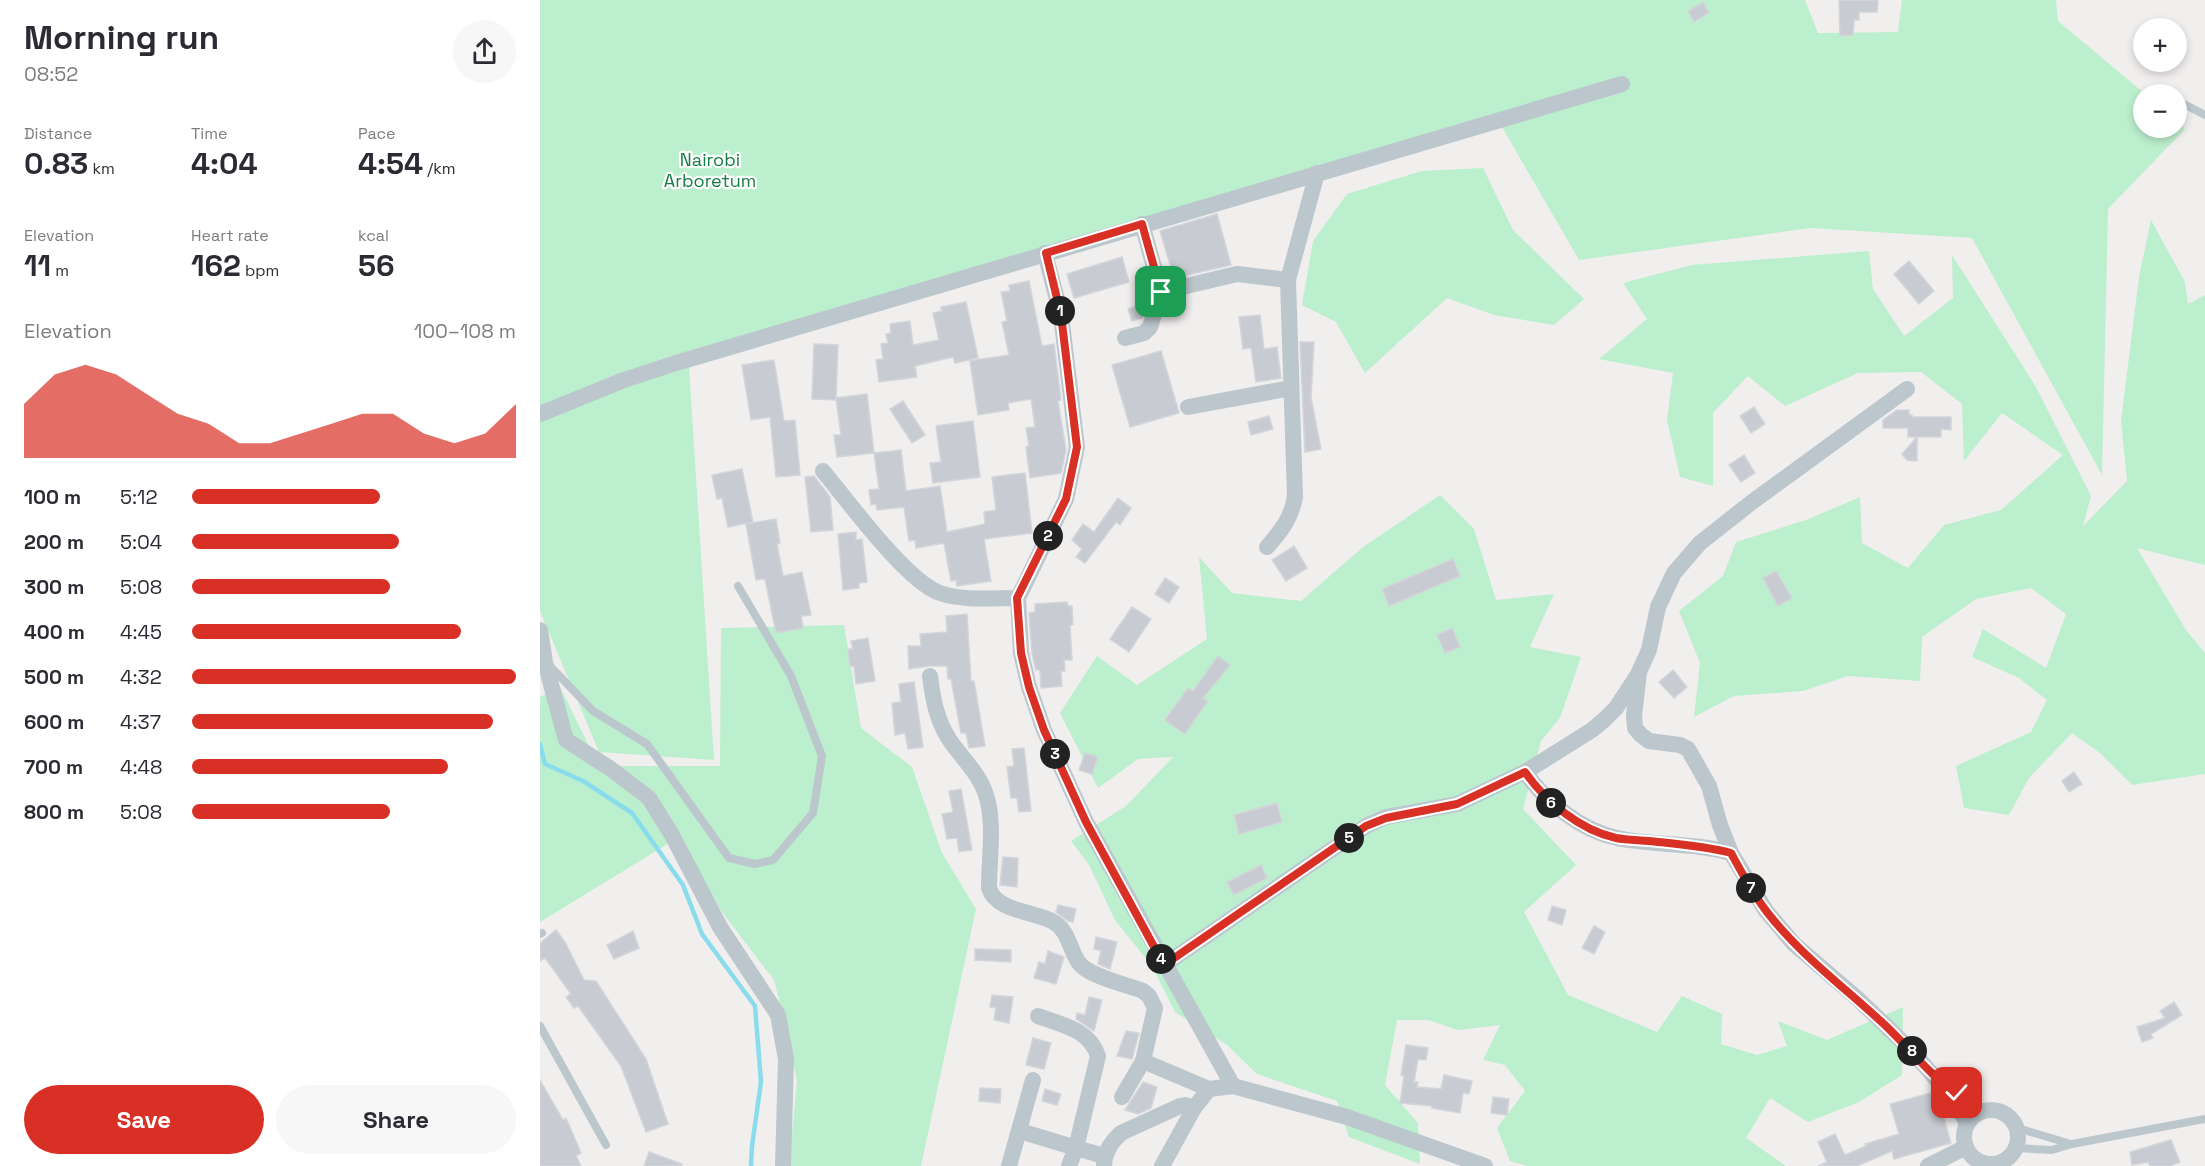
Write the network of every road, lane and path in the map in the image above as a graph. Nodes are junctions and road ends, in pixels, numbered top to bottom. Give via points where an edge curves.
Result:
1 (1622, 84) dead end
2 (2187, 106) edge
3 (2205, 115) edge
4 (1317, 173) junction
5 (1142, 224) junction
6 (1046, 253) junction
7 (1288, 280) junction
8 (1161, 292) junction
9 (1125, 338) dead end
10 (1291, 388) junction
11 (1907, 389) dead end
12 (1188, 407) dead end
13 (540, 414) edge
14 (823, 471) dead end
15 (1267, 547) dead end
16 (738, 586) dead end
17 (1017, 598) junction
18 (540, 630) edge
19 (545, 662) junction
20 (1640, 672) junction
21 (930, 676) dead end
22 (1525, 772) junction
23 (1731, 853) junction
24 (1164, 965) junction
25 (1038, 1016) dead end
26 (540, 1026) edge
27 (1143, 1061) junction
28 (1033, 1080) dead end
29 (1940, 1082) junction
30 (1233, 1086) junction
31 (1209, 1089) junction
32 (1122, 1098) dead end
33 (1194, 1108) junction
34 (1990, 1109) junction
35 (2205, 1119) edge
36 (1967, 1123) junction
37 (2017, 1128) junction
38 (1020, 1131) junction
39 (2072, 1144) junction
40 (606, 1145) dead end
41 (1966, 1147) junction
42 (1076, 1148) junction
43 (2016, 1148) junction
44 (1104, 1161) edge
45 (1480, 1165) edge
46 (1986, 1165) edge
47 (783, 1166) edge
48 (1009, 1166) edge
49 (1069, 1166) edge
50 (1162, 1166) edge
51 (1928, 1166) edge

1 - 4 street
2 - 3 lane
4 - 5 street
4 - 7 street
5 - 6 street
5 - 8 street
6 - 13 street via 624,380
6 - 17 street via 1061,315 1077,447 1066,499
7 - 8 street via 1237,274
7 - 10 street
8 - 9 street via 1150,327 1144,333
10 - 12 street
10 - 15 street via 1295,497 1285,526
11 - 20 street via 1700,543 1674,573 1658,607
14 - 17 street via 902,564 937,592 955,597
16 - 19 lane via 791,676 822,756 813,813 772,860 755,864 729,858 647,744 593,711
17 - 24 street via 1021,653 1044,730 1086,822
18 - 19 street
19 - 47 street via 566,740 650,798 720,927 778,1015 786,1059
20 - 22 street via 1604,720
20 - 23 street via 1635,728 1649,741 1688,749 1709,786
21 - 27 street via 941,726 987,796 991,895 998,902 1059,925 1079,963 1088,971 1149,996 1155,1008
22 - 23 street via 1552,805 1580,823 1616,838 1710,847
22 - 24 street via 1457,804 1386,818 1366,826
23 - 29 street via 1766,911 1794,944 1873,1014
24 - 30 street
25 - 42 street via 1078,1030 1094,1045 1098,1056
26 - 40 lane
27 - 31 street
27 - 32 street
28 - 38 street
29 - 34 street
29 - 36 street
30 - 31 street
30 - 45 street via 1347,1118
31 - 33 street
33 - 44 street via 1180,1106 1128,1128 1114,1140
33 - 50 street
34 - 36 street
34 - 37 street via 2010,1117
35 - 39 lane
36 - 41 street
37 - 39 lane
37 - 43 street
38 - 42 street
38 - 48 street
39 - 43 lane via 2052,1150
41 - 46 street
41 - 51 street
42 - 44 street
42 - 49 street
43 - 46 street via 2004,1161

